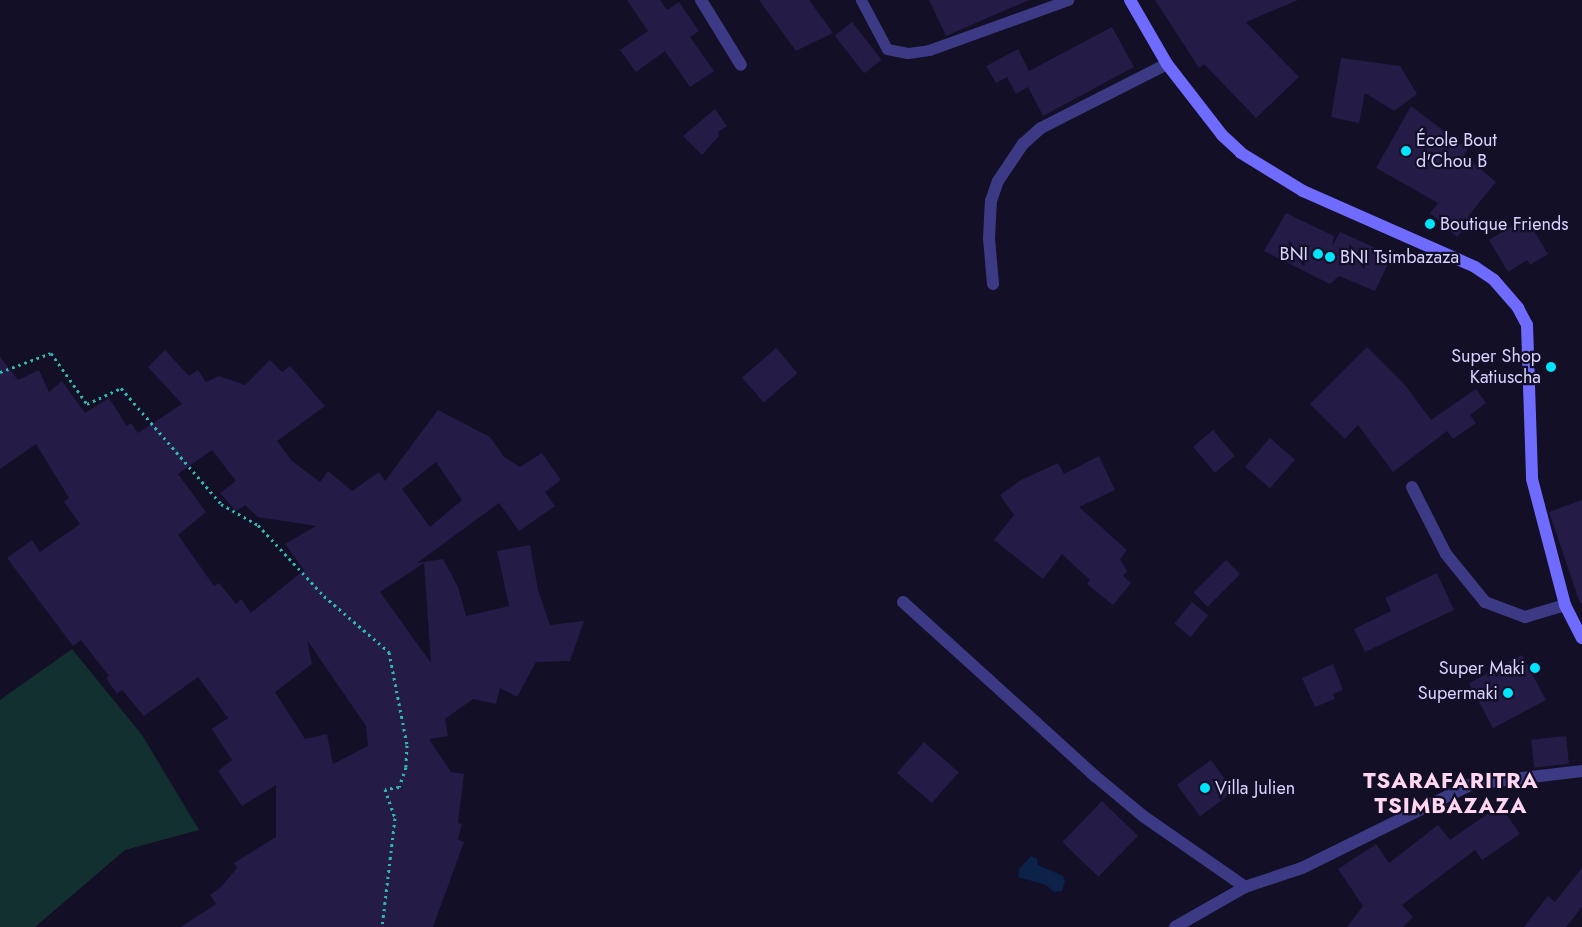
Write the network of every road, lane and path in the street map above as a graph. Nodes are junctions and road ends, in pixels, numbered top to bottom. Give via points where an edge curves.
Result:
1 (701, 0) edge
2 (861, 0) edge
3 (1068, 0) edge
4 (1130, 0) edge
5 (1167, 64) junction
6 (741, 65) dead end
7 (993, 284) dead end
8 (0, 372) edge
9 (1412, 487) dead end
10 (903, 602) dead end
11 (1565, 605) junction
12 (1582, 638) edge
13 (1582, 771) edge
14 (1245, 887) junction
15 (382, 927) edge
16 (1174, 927) edge

1 - 6 street
2 - 3 lane via 887,49 908,53 929,50
4 - 5 street
5 - 7 street via 1041,128 1023,144 998,181 991,201 989,238
5 - 11 street via 1222,135 1240,153 1303,191 1475,267 1494,280 1518,308 1527,325 1532,479
8 - 15 path via 51,352 87,404 121,388 221,504 258,525 324,596 389,652 407,744 406,767 399,787 386,789 395,818
9 - 11 street via 1446,554 1485,602 1525,617
10 - 14 street via 1129,805
11 - 12 street
13 - 14 street via 1472,784 1302,868
14 - 16 street

